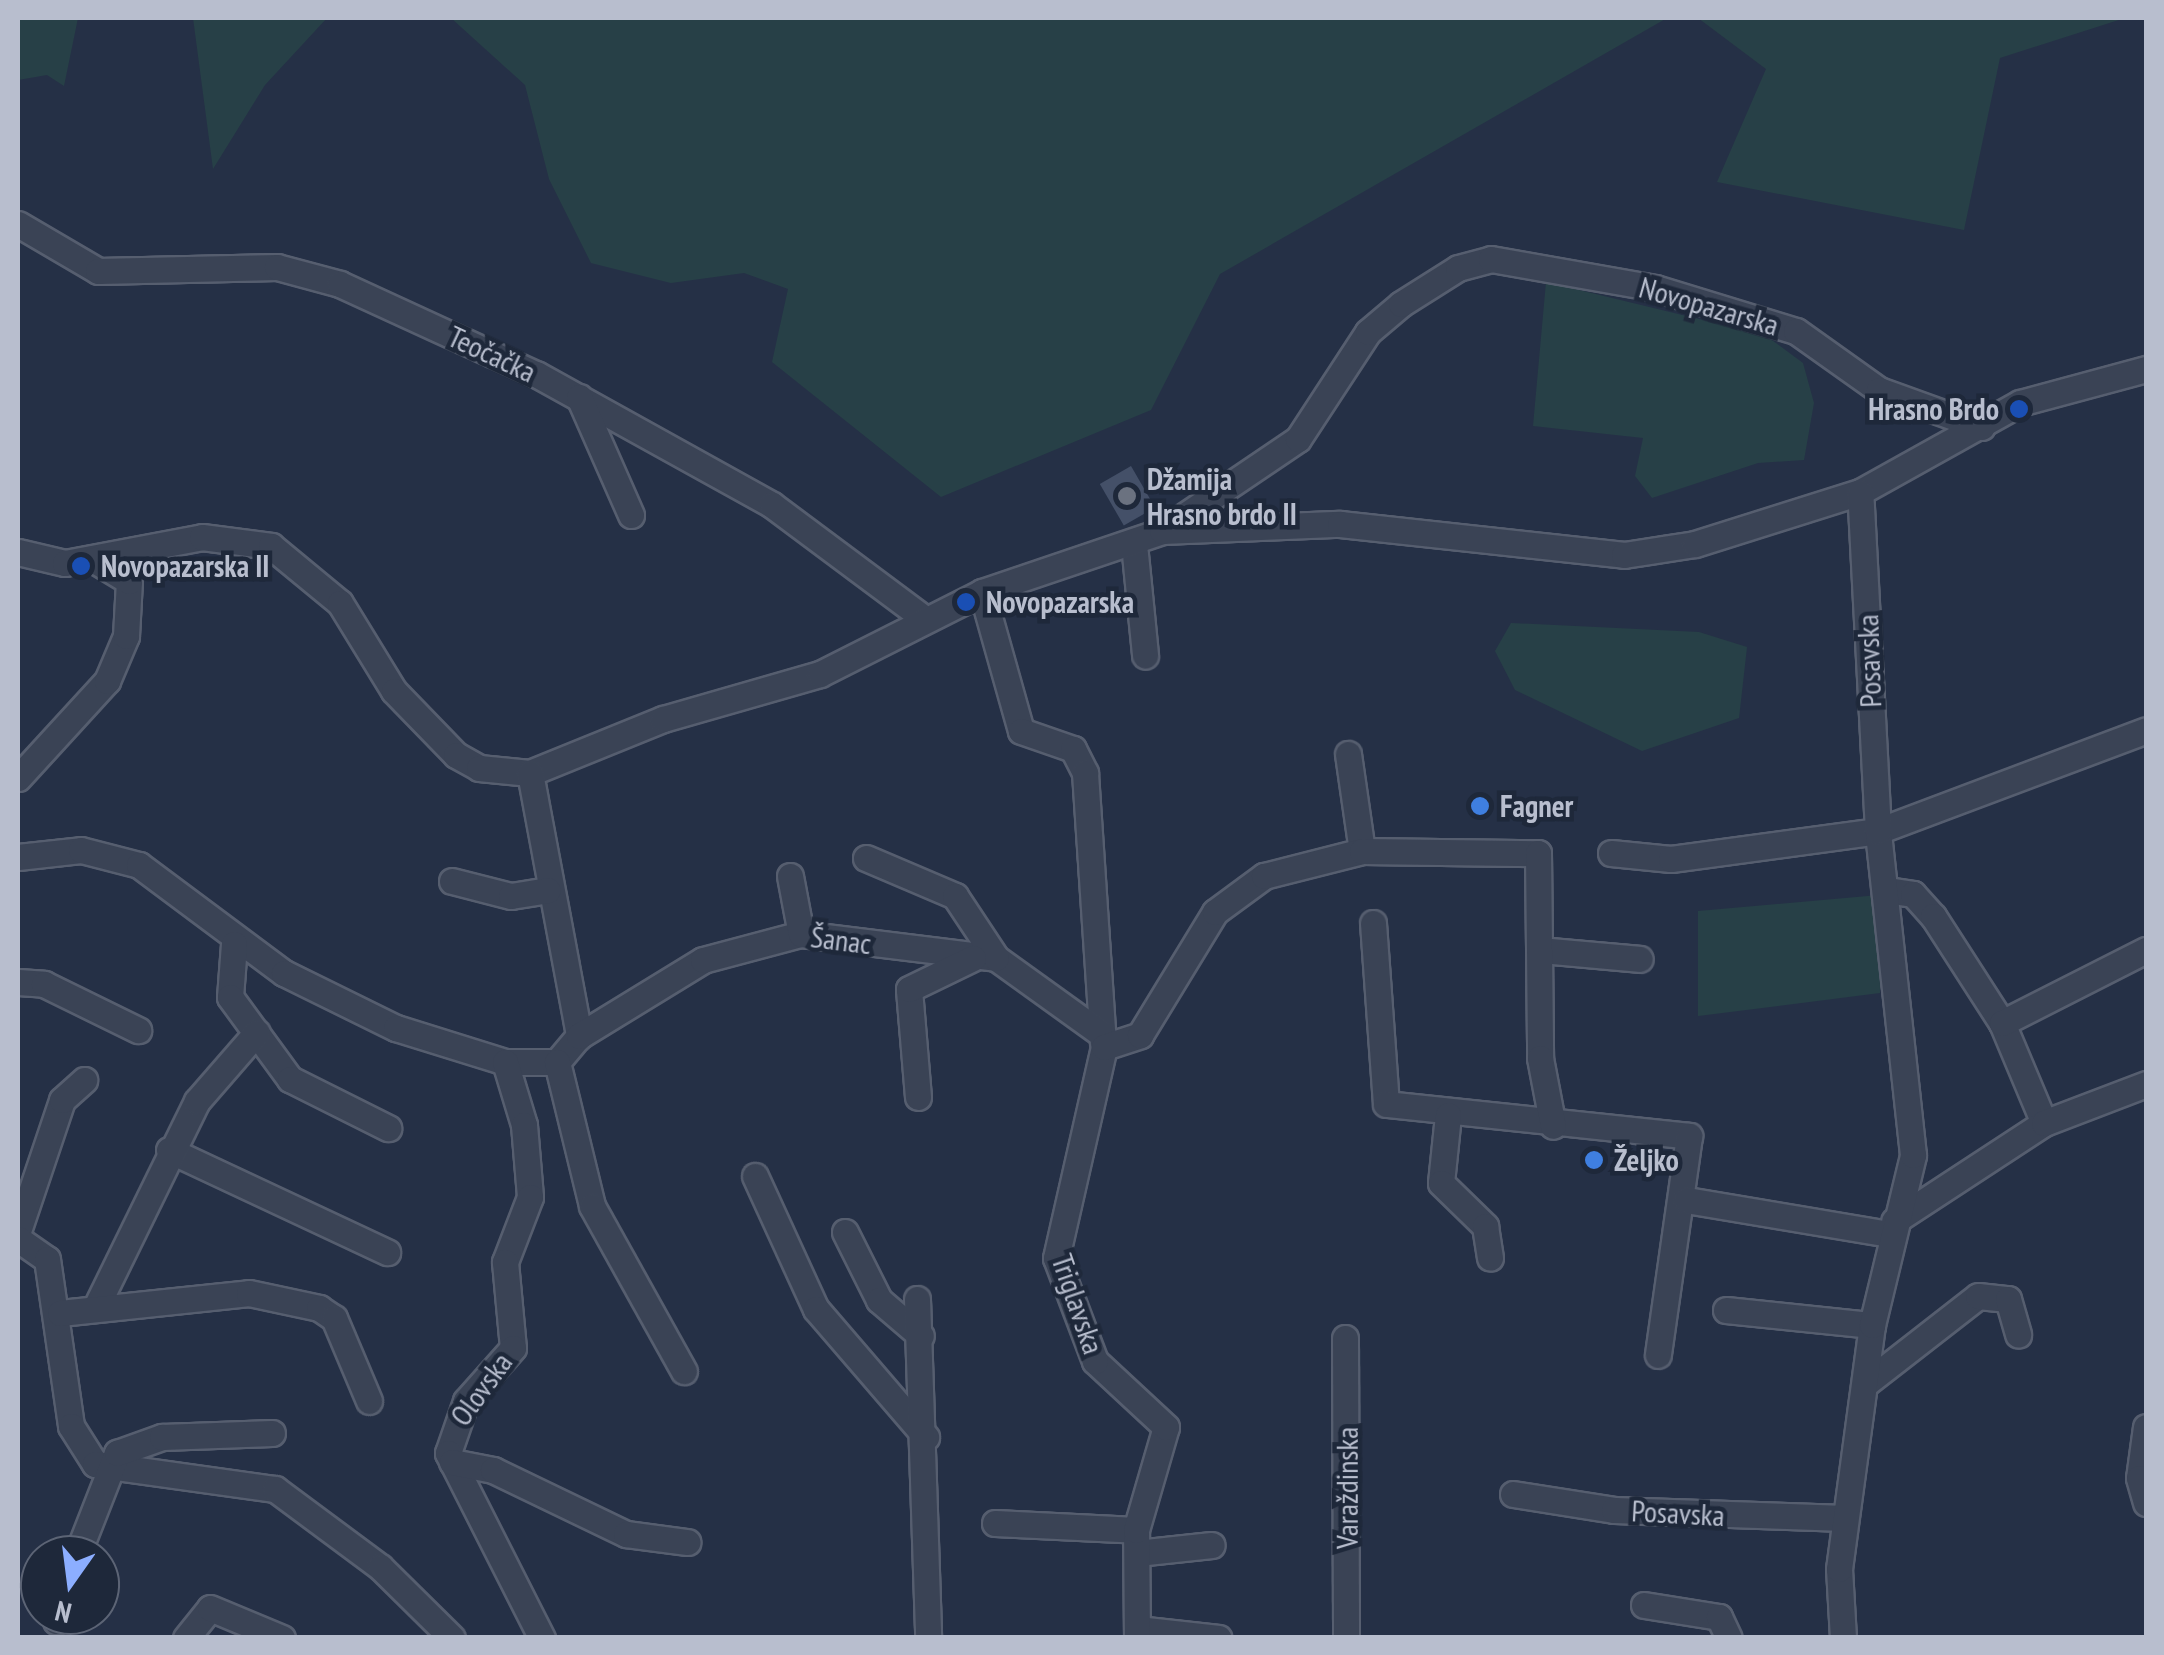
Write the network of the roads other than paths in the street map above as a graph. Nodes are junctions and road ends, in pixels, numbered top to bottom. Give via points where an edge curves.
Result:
1 (18, 224) edge
2 (2146, 369) edge
3 (578, 397) junction
4 (1982, 426) junction
5 (1860, 492) junction
6 (630, 515) dead end
7 (1162, 531) junction
8 (1134, 544) junction
9 (18, 552) edge
10 (94, 560) junction
11 (982, 592) junction
12 (922, 617) junction
13 (1145, 655) dead end
14 (2146, 730) edge
15 (1348, 754) dead end
16 (530, 773) junction
17 (18, 778) edge
18 (1878, 830) junction
19 (1362, 851) junction
20 (1611, 852) dead end
21 (18, 857) edge
22 (866, 858) dead end
23 (790, 876) dead end
24 (452, 881) dead end
25 (548, 890) junction
26 (1886, 890) junction
27 (1373, 923) dead end
28 (801, 934) junction
29 (234, 944) junction
30 (1540, 950) junction
31 (2146, 950) edge
32 (987, 957) junction
33 (1640, 959) dead end
34 (18, 982) edge
35 (2002, 1022) junction
36 (138, 1030) dead end
37 (257, 1032) junction
38 (579, 1036) junction
39 (1103, 1041) junction
40 (506, 1062) junction
41 (557, 1062) junction
42 (84, 1080) dead end
43 (2146, 1084) edge
44 (918, 1096) dead end
45 (1448, 1115) junction
46 (2044, 1123) junction
47 (1553, 1126) junction
48 (388, 1128) dead end
49 (169, 1150) junction
50 (755, 1176) dead end
51 (1686, 1200) junction
52 (1892, 1228) junction
53 (18, 1231) edge
54 (846, 1232) dead end
55 (18, 1239) edge
56 (387, 1252) dead end
57 (1490, 1258) dead end
58 (917, 1300) dead end
59 (96, 1306) junction
60 (1726, 1310) dead end
61 (60, 1313) junction
62 (1872, 1325) junction
63 (2018, 1335) dead end
64 (920, 1336) junction
65 (1345, 1338) dead end
66 (1658, 1355) dead end
67 (684, 1371) dead end
68 (1865, 1384) junction
69 (368, 1401) dead end
70 (2146, 1427) edge
71 (272, 1433) dead end
72 (926, 1437) junction
73 (452, 1462) junction
74 (106, 1468) junction
75 (1514, 1494) dead end
76 (2146, 1504) edge
77 (1845, 1518) junction
78 (995, 1523) dead end
79 (84, 1535) edge
80 (687, 1542) dead end
81 (1137, 1542) junction
82 (1212, 1544) dead end
83 (1644, 1605) dead end
84 (1137, 1633) edge
85 (441, 1634) edge
86 (186, 1638) edge
87 (282, 1638) edge
88 (542, 1638) edge
89 (928, 1638) edge
90 (1219, 1638) edge
91 (1346, 1638) edge
92 (1730, 1638) edge
93 (1843, 1638) edge

1 - 3 street, Teočačka via 110,273 308,272
2 - 4 street, Novopazarska via 2020,403
3 - 6 street
3 - 12 street, Teočačka via 825,536
4 - 5 street, Novopazarska
4 - 7 street, Novopazarska via 1879,390 1796,331 1655,288 1492,259 1458,268 1401,304 1368,332 1298,439
5 - 7 street, Novopazarska via 1695,544 1624,555 1340,524
5 - 18 street, Posavska
7 - 8 street, Novopazarska
8 - 11 street, Novopazarska
8 - 13 street
9 - 10 street, Novopazarska
10 - 16 street, Novopazarska via 202,536 283,551 340,603 394,691 456,755 479,768
10 - 17 street via 133,591 106,681
11 - 12 street, Novopazarska
11 - 39 street, Triglavska via 1024,736 1074,750 1084,773
12 - 16 street, Novopazarska via 820,674 663,719
14 - 18 street
15 - 19 street
16 - 25 street
18 - 20 street via 1672,859
18 - 26 street, Posavska
19 - 30 street via 1538,853
19 - 39 street via 1264,876 1215,912 1140,1035
21 - 29 street via 110,853 139,865
22 - 32 street via 955,896
23 - 28 street
24 - 25 street via 511,896
25 - 38 street
26 - 35 street via 1913,894 1933,916
26 - 52 street, Posavska via 1913,1155
27 - 45 street via 1380,1098
28 - 32 street, Šanac
28 - 38 street, Šanac via 703,960
29 - 37 street via 230,998
29 - 40 street via 396,1028
30 - 33 street
30 - 47 street via 1540,1058
31 - 35 street
32 - 39 street, Šanac
32 - 44 street via 910,989
34 - 36 street via 44,984
35 - 46 street
37 - 48 street via 316,1100
37 - 49 street
38 - 41 street, Šanac
39 - 81 street, Triglavska via 1056,1258 1095,1361 1166,1427
40 - 41 street
40 - 73 street, Olovska via 524,1125 530,1197 504,1276 513,1348 457,1417
41 - 67 street via 592,1206
42 - 53 street via 62,1100
43 - 46 street
45 - 47 street
45 - 57 street via 1441,1183 1486,1226
46 - 52 street
47 - 51 street via 1688,1136
49 - 56 street
49 - 59 street
50 - 72 street via 816,1309
51 - 52 street
51 - 66 street
52 - 62 street, Posavska
54 - 64 street via 879,1300
55 - 61 street via 47,1259
58 - 64 street
59 - 61 street
59 - 69 street via 250,1293 319,1308 334,1318
60 - 62 street
61 - 74 street via 72,1426 82,1451
62 - 68 street, Posavska
63 - 68 street via 2008,1298 1978,1296
64 - 72 street
65 - 91 street, Varaždinska
68 - 77 street, Posavska
70 - 76 street via 2139,1478
71 - 74 street via 162,1437 117,1453
72 - 89 street
73 - 80 street via 493,1470 626,1534
73 - 88 street, Olovska
74 - 79 street
74 - 85 street via 275,1489
75 - 77 street, Posavska via 1614,1510
77 - 93 street, Posavska
78 - 81 street
81 - 82 street
81 - 84 street, Triglavska
83 - 92 street via 1719,1617
84 - 90 street, Triglavska
86 - 87 street via 210,1608

